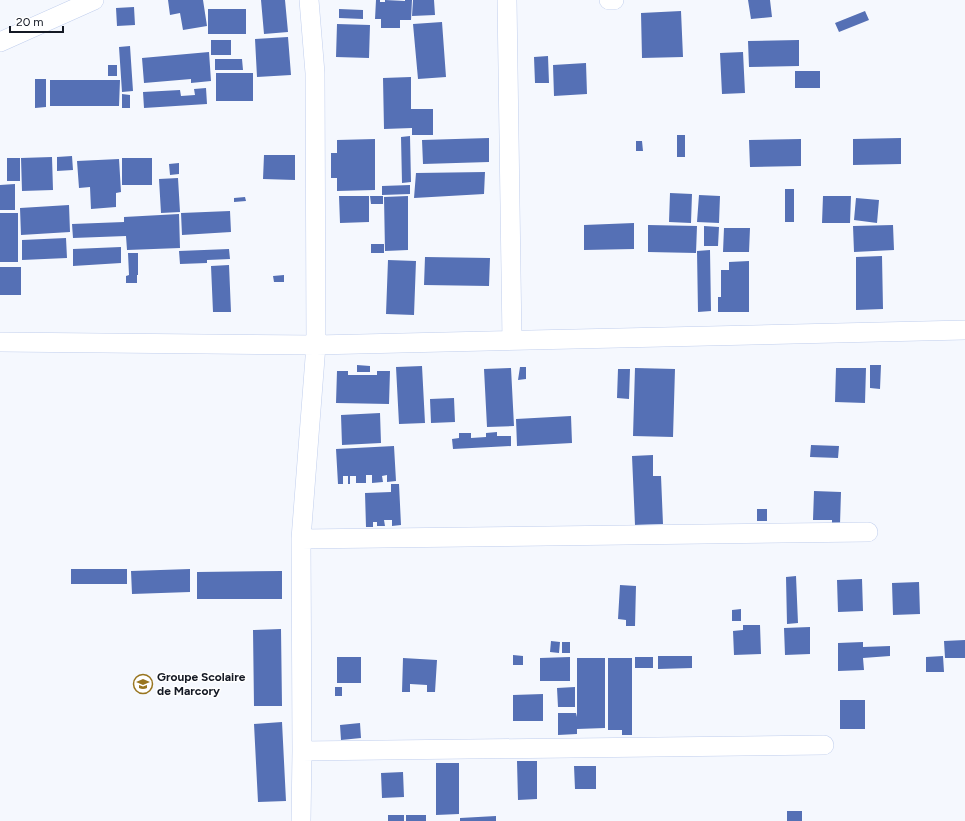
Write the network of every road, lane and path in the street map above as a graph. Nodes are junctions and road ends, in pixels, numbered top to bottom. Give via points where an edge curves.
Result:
1 (310, 0) edge
2 (507, 0) edge
3 (609, 0) edge
4 (614, 0) edge
5 (84, 2) edge
6 (0, 42) edge
7 (965, 330) edge
8 (512, 340) junction
9 (0, 342) edge
10 (316, 345) junction
11 (868, 532) dead end
12 (301, 539) junction
13 (824, 745) dead end
14 (302, 751) junction
15 (301, 821) edge

1 - 10 street via 315,73
2 - 8 street
3 - 4 street
5 - 6 street
7 - 8 street
8 - 10 street
9 - 10 street
10 - 12 street
11 - 12 street
12 - 14 street
13 - 14 street
14 - 15 street

